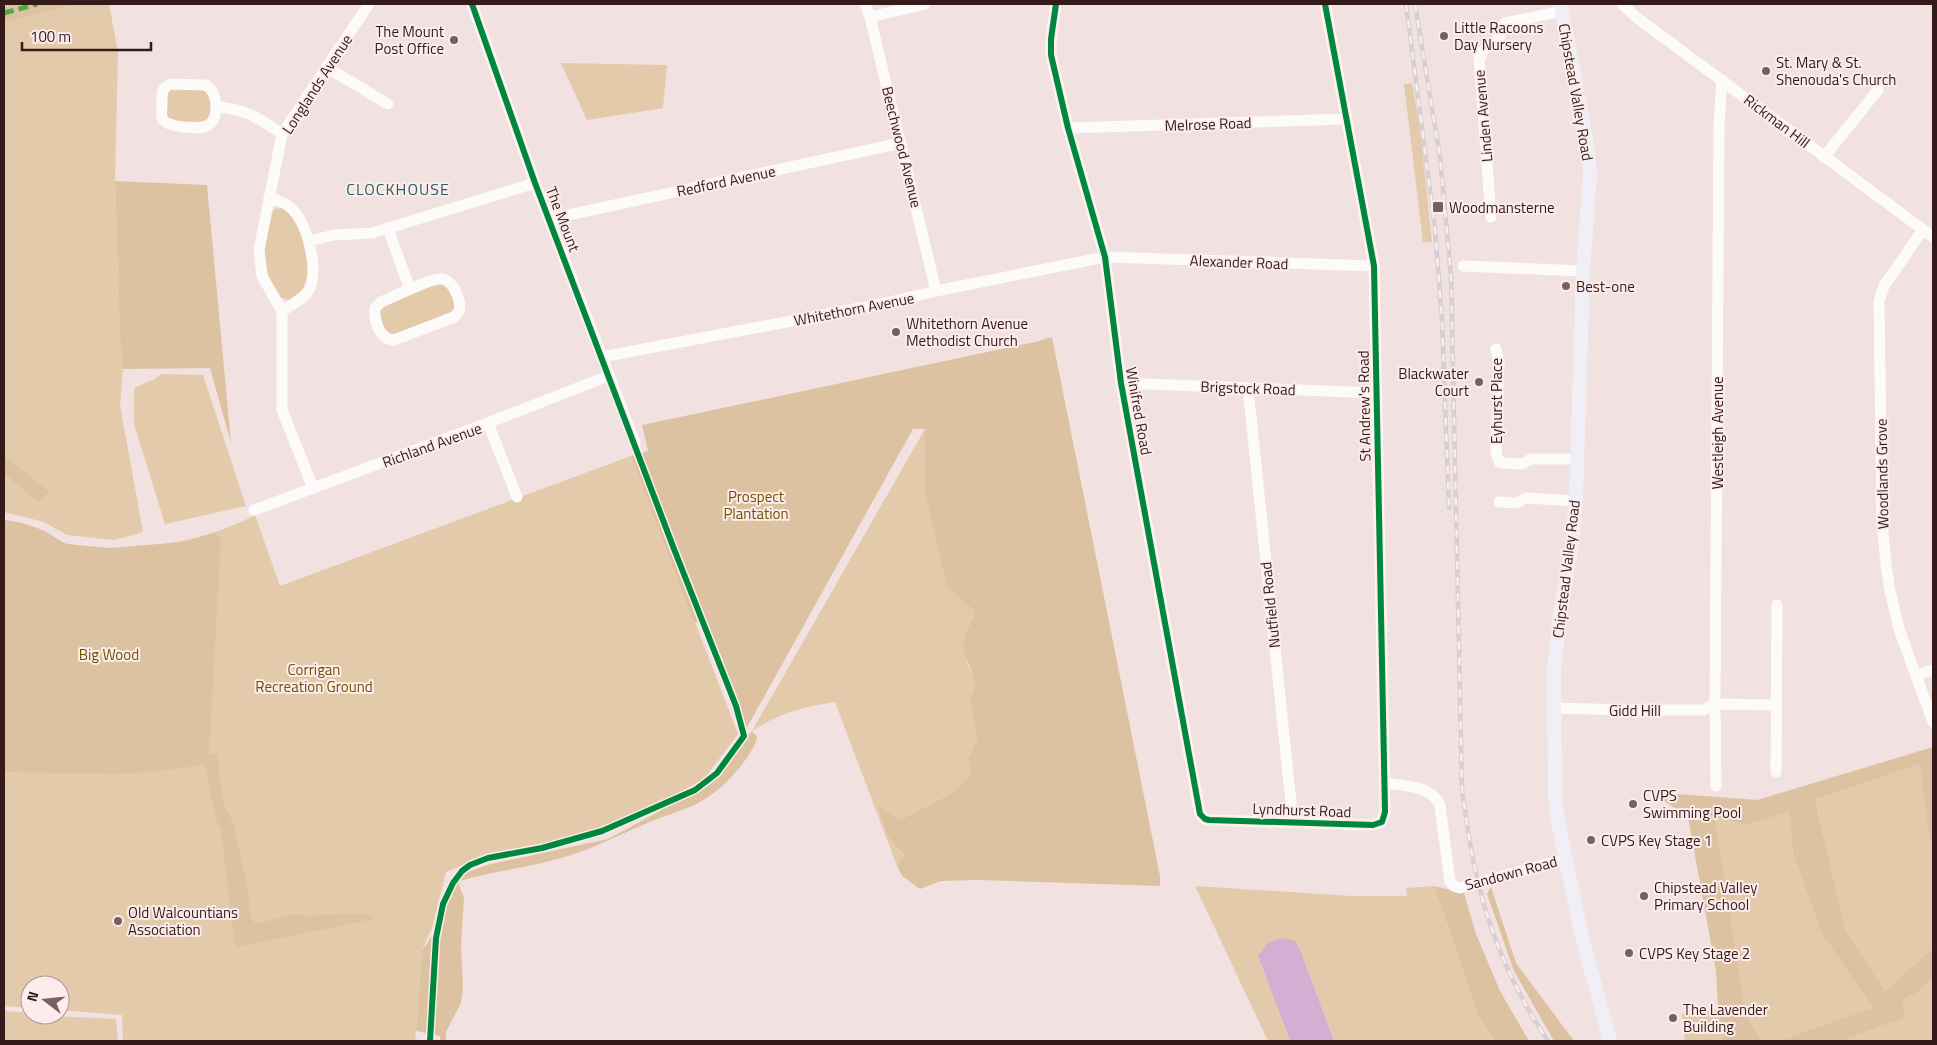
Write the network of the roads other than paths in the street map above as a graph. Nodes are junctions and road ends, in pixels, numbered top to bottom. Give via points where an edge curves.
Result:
1 (369, 4) edge
2 (472, 4) edge
3 (865, 4) edge
4 (925, 4) edge
5 (1056, 4) edge
6 (1325, 4) edge
7 (1622, 4) edge
8 (1561, 8) edge
9 (870, 17) junction
10 (326, 67) junction
11 (1722, 80) junction
12 (1878, 90) dead end
13 (388, 104) dead end
14 (216, 107) junction
15 (1348, 119) junction
16 (1068, 128) junction
17 (282, 134) junction
18 (901, 143) junction
19 (1824, 157) junction
20 (535, 182) junction
21 (269, 198) junction
22 (1491, 217) dead end
23 (550, 219) junction
24 (388, 228) junction
25 (1922, 231) junction
26 (1933, 237) edge
27 (308, 241) junction
28 (1105, 257) junction
29 (1374, 266) junction
30 (1462, 266) dead end
31 (1583, 271) junction
32 (410, 289) junction
33 (936, 291) junction
34 (282, 312) junction
35 (1496, 350) dead end
36 (602, 357) junction
37 (608, 376) junction
38 (1120, 383) junction
39 (1248, 388) junction
40 (1376, 393) junction
41 (488, 424) junction
42 (635, 443) dead end
43 (1577, 458) junction
44 (313, 488) junction
45 (517, 497) dead end
46 (1499, 502) dead end
47 (1576, 502) junction
48 (254, 510) dead end
49 (1777, 605) dead end
50 (1933, 670) edge
51 (1916, 675) junction
52 (1715, 704) junction
53 (1776, 705) junction
54 (1554, 708) junction
55 (1933, 722) edge
56 (1776, 772) dead end
57 (1385, 783) junction
58 (1716, 786) dead end
59 (1385, 812) joint
60 (1209, 820) joint
61 (1293, 822) junction
62 (1565, 859) junction
63 (1610, 1041) edge

1 - 10 street, Longlands Avenue
2 - 20 street, The Mount
3 - 9 street, Beechwood Avenue
4 - 9 street
5 - 16 street, Winifred Road via 1051,55
6 - 15 street, St Andrew's Road
7 - 11 street, Rickman Hill
8 - 22 street, Linden Avenue via 1505,23 1499,38 1484,50 1479,59
8 - 31 main road, Chipstead Valley Road via 1590,161
9 - 18 street, Beechwood Avenue
10 - 13 street
10 - 17 street, Longlands Avenue
11 - 19 street, Rickman Hill
11 - 52 street, Westleigh Avenue via 1719,124
12 - 19 street
14 - 14 street via 209,125 172,126 162,118 162,92 171,84 205,85 214,93
14 - 17 street via 235,108
15 - 16 street, Melrose Road
15 - 29 street, St Andrew's Road
16 - 28 street, Winifred Road
17 - 21 street, Longlands Avenue
18 - 23 street, Redford Avenue
18 - 33 street, Beechwood Avenue
19 - 25 street, Rickman Hill
20 - 23 street, The Mount
20 - 24 street
21 - 27 street via 292,209
21 - 34 street, Longlands Avenue via 259,250 262,276
23 - 36 street, The Mount
24 - 27 street
24 - 32 street
25 - 26 street, Rickman Hill
25 - 51 street, Woodlands Grove via 1884,286 1879,310 1882,521 1886,565 1900,629
27 - 34 street via 313,261 308,292
28 - 29 street, Alexander Road
28 - 33 street, Whitethorn Avenue
28 - 38 street, Winifred Road
29 - 40 street, St Andrew's Road
30 - 31 street
31 - 43 main road, Chipstead Valley Road
32 - 32 street via 439,279 447,280 460,305 459,312 454,317 388,340 378,325 375,308 380,302
33 - 36 street, Whitethorn Avenue
34 - 44 street, Longlands Avenue via 282,410
35 - 43 street, Eyhurst Place via 1499,362 1496,454 1500,463
36 - 37 street, The Mount
37 - 41 street, Richland Avenue
37 - 42 street, The Mount
38 - 39 street, Brigstock Road
38 - 60 street, Winifred Road via 1199,810 1202,817
39 - 40 street, Brigstock Road
39 - 61 street, Nutfield Road
40 - 57 street, St Andrew's Road
41 - 44 street, Richland Avenue
41 - 45 street
43 - 47 main road, Chipstead Valley Road
44 - 48 street, Richland Avenue
46 - 47 street via 1516,504 1526,498
47 - 54 main road, Chipstead Valley Road via 1571,552 1558,620
49 - 53 street
50 - 51 street
51 - 55 street, Woodlands Grove
52 - 53 street, Gidd Hill
52 - 54 street, Gidd Hill via 1704,710
52 - 58 street, Westleigh Avenue
53 - 56 street
54 - 62 main road, Chipstead Valley Road via 1556,805
57 - 59 street, St Andrew's Road
57 - 62 street, Sandown Road via 1424,790 1436,797 1450,882 1456,887
59 - 61 street, Lyndhurst Road via 1384,820 1378,825
60 - 61 street, Lyndhurst Road
62 - 63 main road, Chipstead Valley Road

